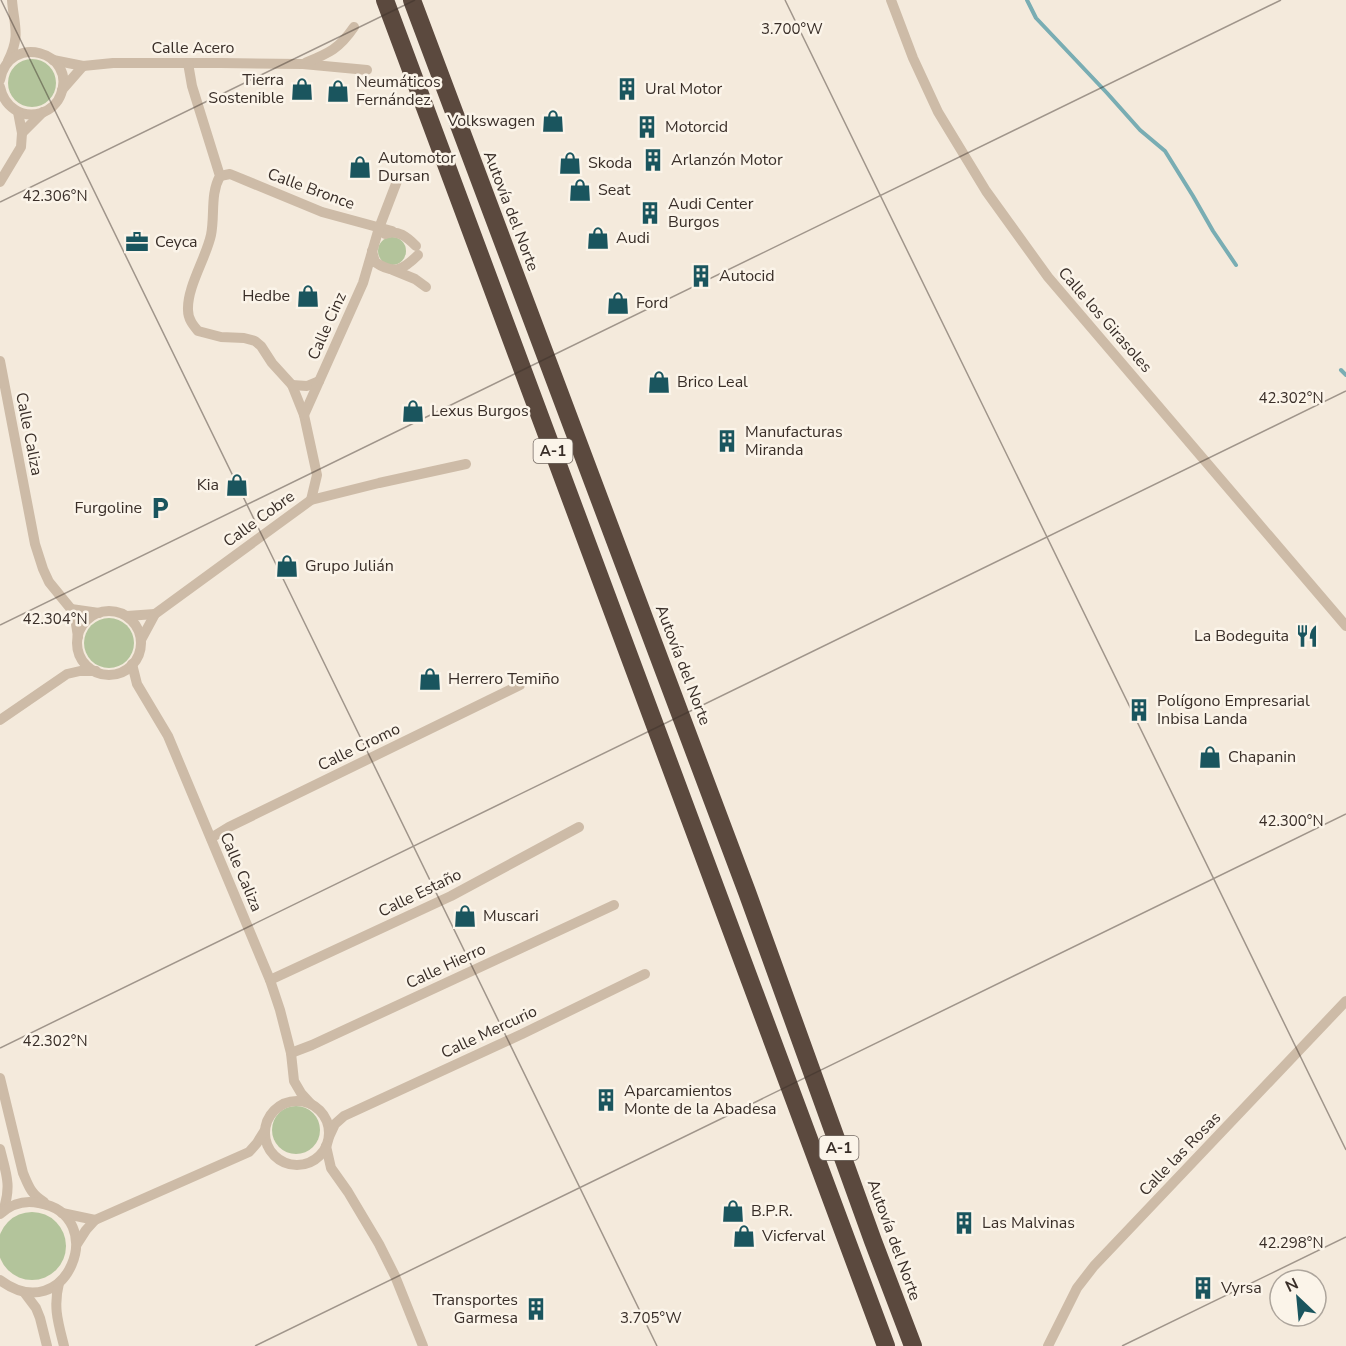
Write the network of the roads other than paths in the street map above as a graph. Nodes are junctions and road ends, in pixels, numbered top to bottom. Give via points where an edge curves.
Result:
1 (12, 0) edge
2 (385, 0) edge
3 (412, 0) edge
4 (891, 0) edge
5 (354, 27) dead end
6 (17, 32) junction
7 (34, 51) junction
8 (53, 60) junction
9 (7, 63) junction
10 (188, 63) junction
11 (303, 64) junction
12 (82, 66) junction
13 (367, 70) dead end
14 (0, 80) edge
15 (0, 87) edge
16 (62, 90) junction
17 (0, 107) edge
18 (16, 110) junction
19 (43, 112) junction
20 (22, 133) junction
21 (220, 176) junction
22 (399, 176) dead end
23 (0, 182) edge
24 (379, 228) junction
25 (392, 231) junction
26 (373, 247) junction
27 (417, 250) joint
28 (389, 269) junction
29 (363, 284) junction
30 (426, 287) dead end
31 (0, 361) edge
32 (319, 381) junction
33 (292, 386) junction
34 (304, 415) junction
35 (466, 464) dead end
36 (311, 500) junction
37 (70, 609) junction
38 (99, 613) junction
39 (155, 614) junction
40 (127, 616) junction
41 (1346, 627) edge
42 (78, 637) junction
43 (141, 640) junction
44 (78, 650) junction
45 (132, 664) junction
46 (96, 671) junction
47 (67, 674) junction
48 (114, 674) junction
49 (137, 684) junction
50 (520, 685) dead end
51 (0, 720) edge
52 (579, 827) dead end
53 (211, 838) junction
54 (614, 905) dead end
55 (645, 974) dead end
56 (270, 980) junction
57 (1346, 1001) edge
58 (291, 1053) junction
59 (0, 1078) edge
60 (294, 1081) junction
61 (314, 1105) junction
62 (279, 1106) junction
63 (344, 1116) junction
64 (265, 1130) junction
65 (328, 1141) junction
66 (0, 1149) edge
67 (249, 1152) junction
68 (274, 1156) junction
69 (302, 1165) junction
70 (331, 1168) junction
71 (46, 1204) junction
72 (1, 1213) edge
73 (62, 1214) junction
74 (95, 1220) junction
75 (77, 1245) junction
76 (0, 1280) edge
77 (59, 1283) junction
78 (24, 1292) junction
79 (1050, 1344) edge
80 (47, 1346) edge
81 (64, 1346) edge
82 (423, 1346) edge
83 (886, 1346) edge
84 (913, 1346) edge

1 - 6 street
2 - 83 highway, A-1
3 - 84 highway, Autovía del Norte / A-1
4 - 41 street, Calle los Girasoles via 938,112 986,191 1048,277
5 - 11 street, Calle Acero via 334,50
6 - 7 street
6 - 9 street
7 - 8 street, Calle Acero
7 - 9 street via 18,54
8 - 12 street, Calle Acero
8 - 16 street via 62,76
9 - 14 street
10 - 11 street, Calle Acero
10 - 12 street, Calle Acero
10 - 21 street
11 - 13 street, Calle Acero
12 - 16 street
15 - 18 street via 4,99
16 - 19 street via 54,104
17 - 18 street
18 - 19 street via 28,114
18 - 20 street
19 - 20 street
20 - 23 street via 21,147
21 - 24 street, Calle Bronce via 230,174 322,212
21 - 33 street via 215,184 211,236 189,298 190,319 198,331 255,341
22 - 24 street, Calle Cinz
24 - 25 street, Calle Bronce
24 - 26 street, Calle Cinz
25 - 26 street via 383,234
25 - 27 street, Calle Bronce via 404,235
26 - 28 street via 375,262
26 - 29 street, Calle Cinz
27 - 28 street, Calle Cinz via 405,267
28 - 29 street, Calle Cinz via 373,272
28 - 30 street
29 - 32 street, Calle Cinz
31 - 37 street, Calle Caliza via 35,544 49,582
32 - 33 street, Calle Cinz
32 - 34 street, Calle Cinz
33 - 34 street
34 - 36 street via 317,475
35 - 36 street, Calle Cobre
36 - 39 street, Calle Cobre
37 - 38 street
37 - 42 street, Calle Caliza
38 - 40 street via 113,611
38 - 42 street via 85,622
39 - 40 street
39 - 43 street, Calle Cobre
40 - 43 street
42 - 44 street
43 - 45 street
44 - 46 street via 86,665
44 - 47 street
45 - 48 street
45 - 49 street, Calle Caliza
46 - 47 street
46 - 48 street
47 - 51 street
48 - 49 street
49 - 53 street, Calle Caliza via 168,736
50 - 53 street, Calle Cromo
52 - 56 street, Calle Estaño via 451,896
53 - 56 street, Calle Caliza
54 - 58 street, Calle Hierro
55 - 63 street, Calle Mercurio
56 - 58 street, Calle Caliza
57 - 79 street, Calle las Rosas via 1094,1266 1077,1288
58 - 60 street, Calle Caliza
59 - 71 street via 23,1173 34,1196
60 - 61 street
60 - 62 street
61 - 62 street via 298,1100
61 - 63 street
61 - 65 street via 327,1120
62 - 64 street via 269,1116
63 - 65 street, Calle Mercurio via 335,1124
64 - 67 street
64 - 68 street via 266,1144
65 - 69 street via 314,1160
65 - 70 street
66 - 72 street via 8,1179 8,1198
67 - 68 street
67 - 74 street
68 - 69 street via 285,1163
69 - 70 street
70 - 82 street via 380,1244
71 - 72 street via 31,1201
71 - 73 street
73 - 74 street
73 - 75 street via 70,1222
74 - 75 street
75 - 77 street via 69,1272
76 - 78 street
77 - 78 street via 48,1289
77 - 81 street via 56,1314
78 - 80 street via 36,1308

